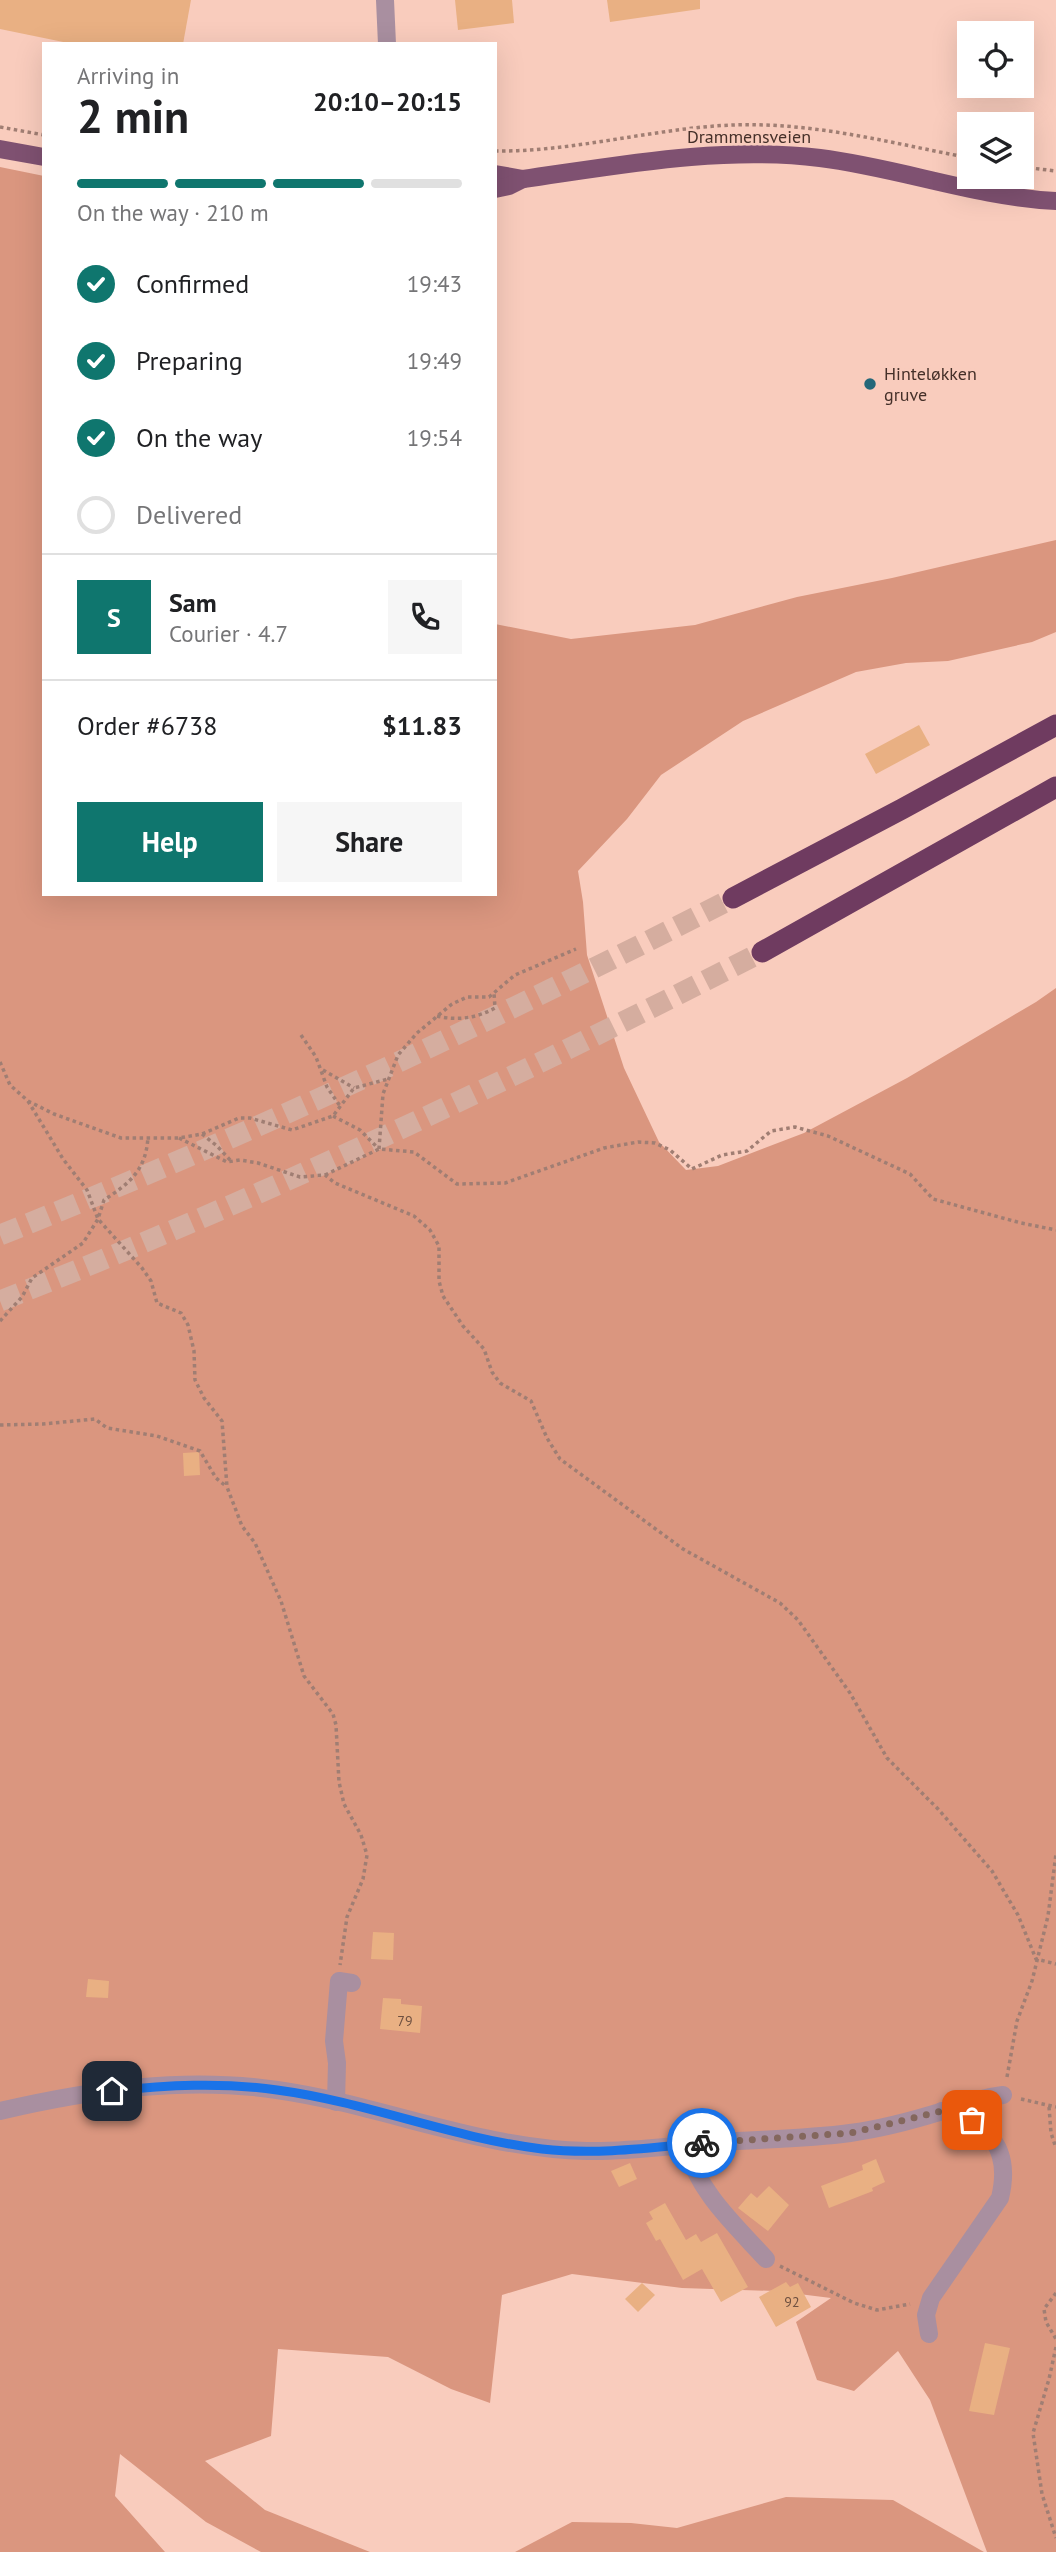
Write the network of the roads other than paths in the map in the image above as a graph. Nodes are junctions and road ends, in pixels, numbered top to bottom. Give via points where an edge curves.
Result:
1 (385, 0) edge
2 (387, 42) edge
3 (0, 149) edge
4 (42, 157) edge
5 (497, 174) edge
6 (523, 179) junction
7 (497, 189) edge
8 (1056, 201) edge
9 (1056, 725) edge
10 (1056, 787) edge
11 (733, 898) tunnel mouth
12 (762, 952) tunnel mouth
13 (346, 1982) road end
14 (1003, 2095) road end
15 (336, 2102) junction
16 (0, 2111) edge
17 (942, 2111) junction
18 (687, 2145) junction
19 (766, 2259) road end
20 (929, 2334) dead end

1 - 2 street
3 - 4 main road
5 - 6 main road
6 - 7 main road
6 - 8 main road, Drammensveien via 690,157 775,155 843,161
9 - 11 highway
10 - 12 highway
13 - 15 street via 334,2041
14 - 17 street via 976,2098
15 - 16 street via 276,2090 187,2084 65,2096
15 - 18 street via 543,2149
17 - 18 street via 851,2133
17 - 20 street via 972,2120 986,2132 998,2148 1004,2182 1000,2198 931,2298 926,2315
18 - 19 street via 699,2178

